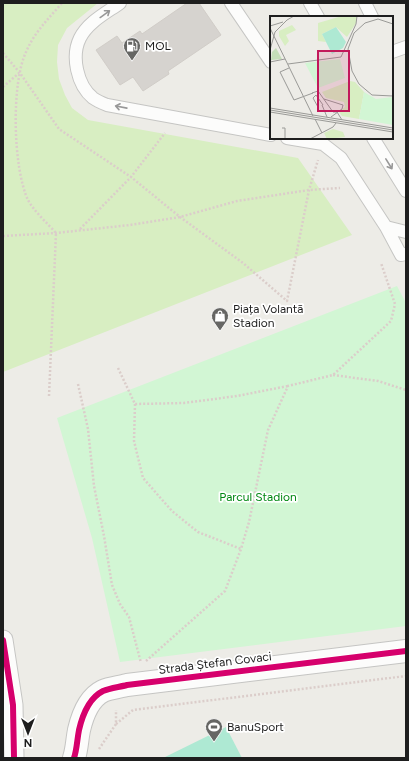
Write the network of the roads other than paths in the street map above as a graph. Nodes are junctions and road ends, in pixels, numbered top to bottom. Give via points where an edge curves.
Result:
1 (120, 3) edge
2 (231, 3) edge
3 (310, 3) edge
4 (365, 3) edge
5 (317, 16) edge
6 (372, 16) edge
7 (405, 48) edge
8 (393, 52) edge
9 (270, 61) edge
10 (270, 135) edge
11 (298, 139) edge
12 (374, 139) edge
13 (321, 141) edge
14 (406, 191) edge
15 (386, 227) junction
16 (406, 232) edge
17 (403, 254) edge
18 (3, 640) edge
19 (406, 651) edge
20 (14, 758) edge
21 (74, 758) edge

10 -> 1 lane via 159,115 99,102 92,98 79,76 76,55 80,37 91,24
2 - 9 lane
3 - 5 lane
4 - 6 lane
7 - 8 lane
11 - 13 lane
12 -> 14 lane
13 - 15 lane via 341,158
15 - 16 lane
15 - 17 lane
18 - 20 street via 13,705
19 - 21 street, Strada Ștefan Covaci via 127,685 102,691 91,702 83,717

